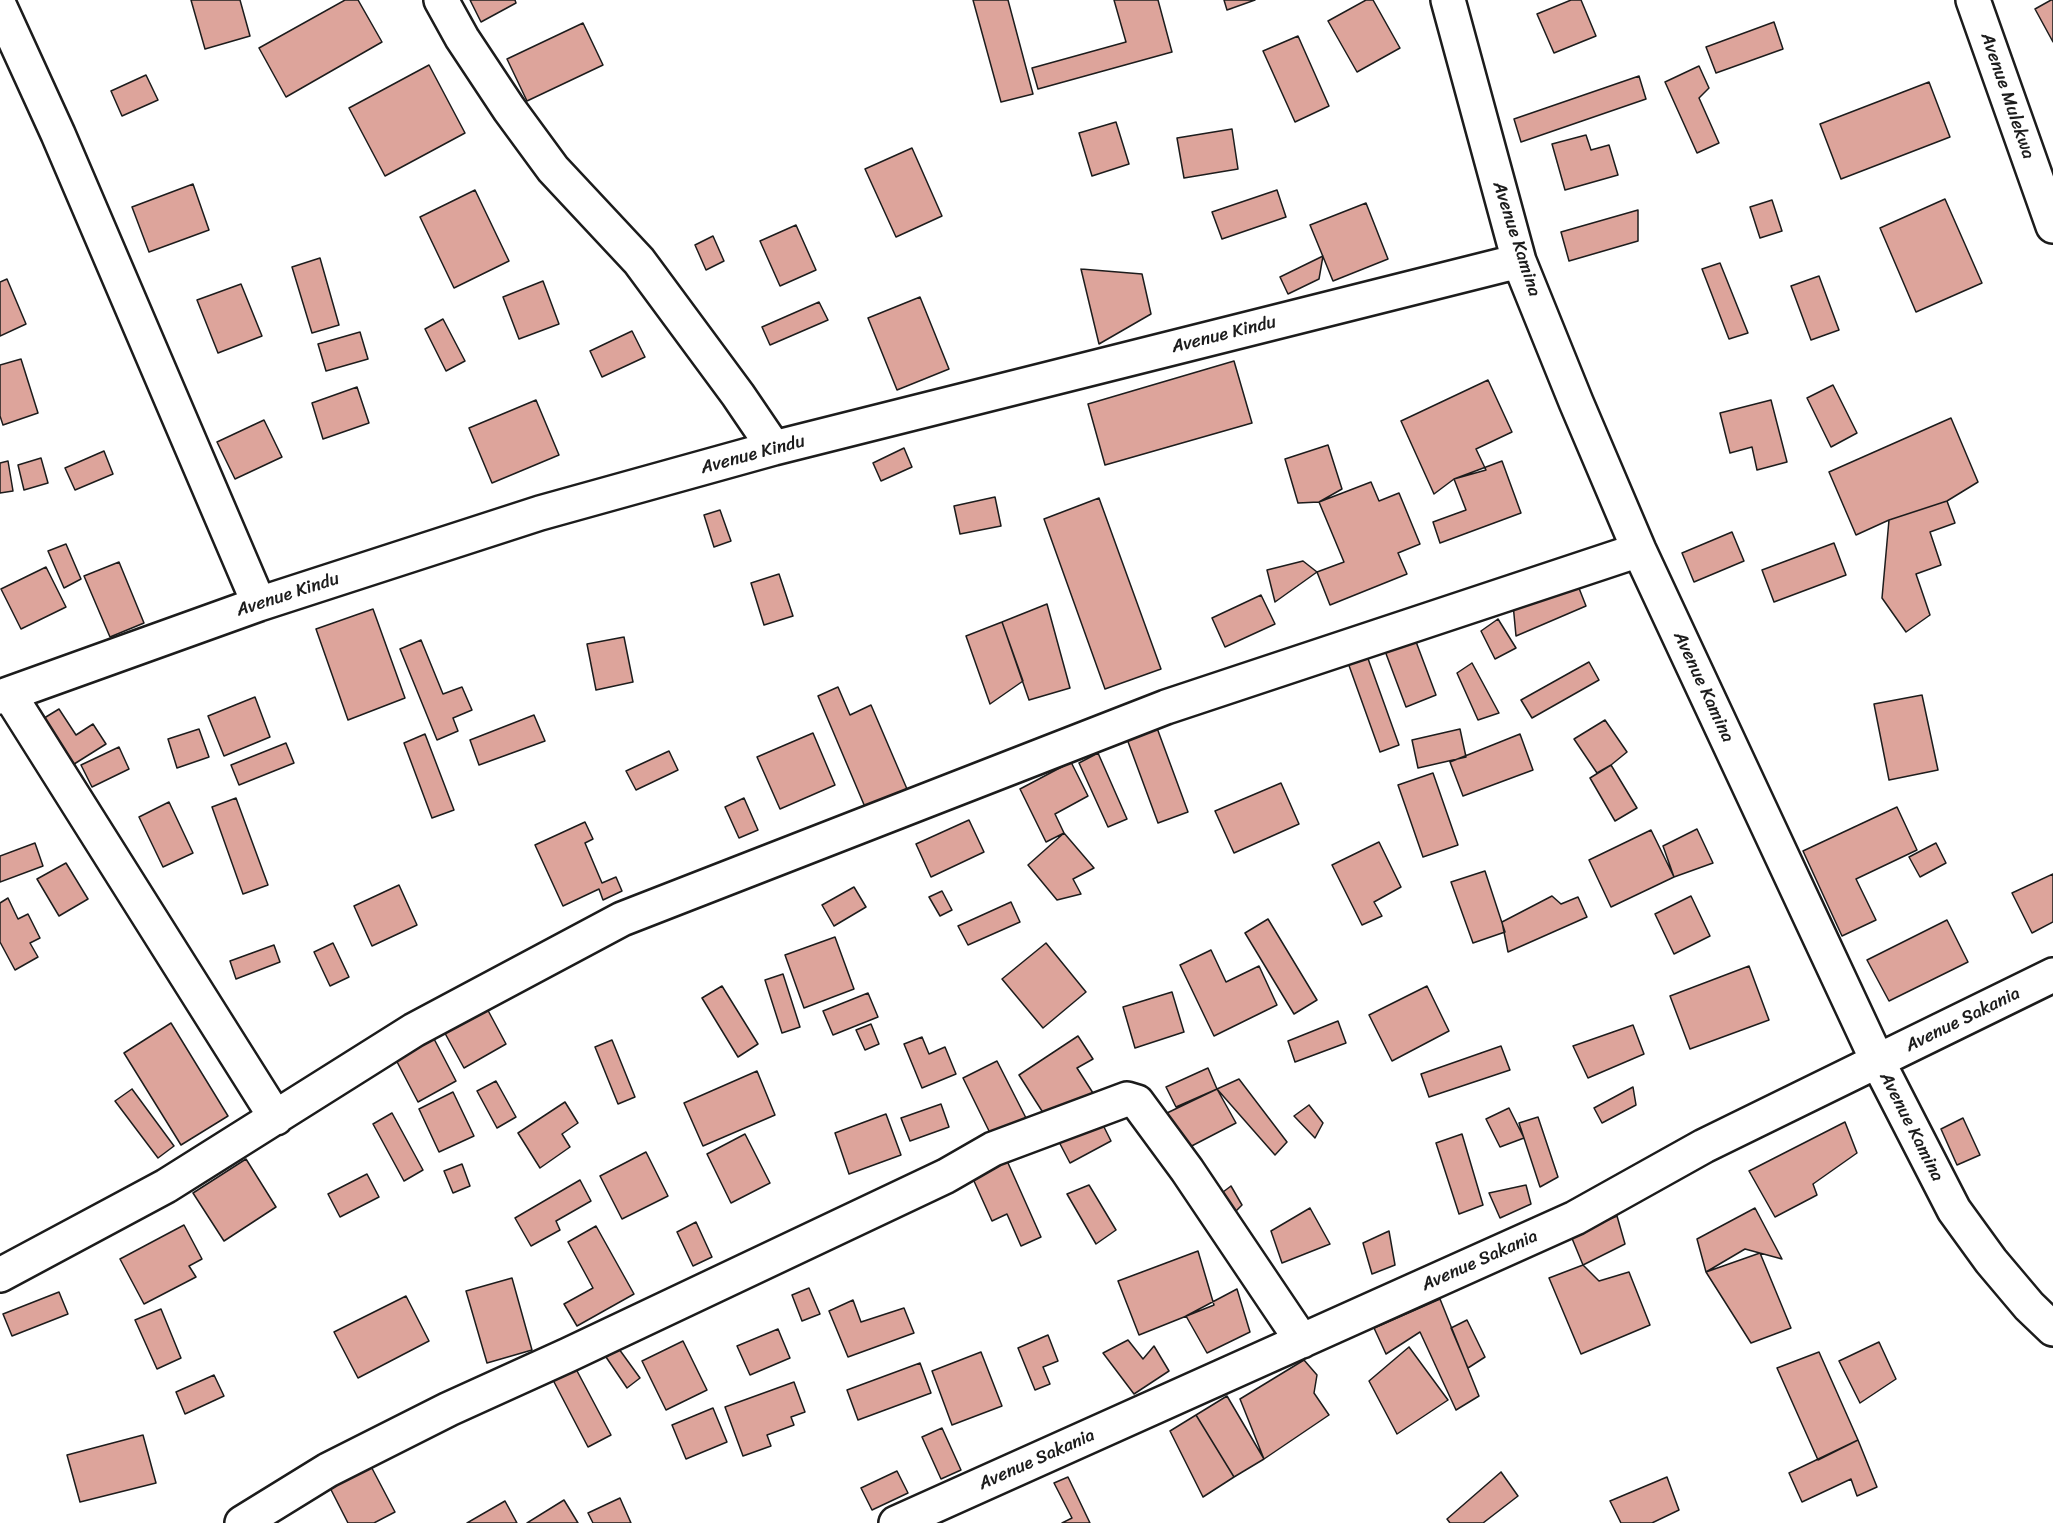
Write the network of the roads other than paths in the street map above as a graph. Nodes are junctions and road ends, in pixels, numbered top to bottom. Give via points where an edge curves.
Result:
1 (441, 0) edge
2 (1448, 0) edge
3 (1973, 0) edge
4 (0, 7) edge
5 (2053, 226) edge
6 (1519, 261) junction
7 (774, 448) junction
8 (1639, 550) junction
9 (259, 604) junction
10 (4, 695) edge
11 (2053, 975) edge
12 (1878, 1062) junction
13 (276, 1119) junction
14 (0, 1275) edge
15 (2053, 1329) edge
16 (1302, 1341) junction
17 (242, 1523) edge
18 (896, 1523) edge

1 - 7 street via 508,109 553,169 639,261
2 - 6 street, Avenue Kamina
3 - 5 street, Avenue Mulekwa
4 - 9 street
6 - 7 street, Avenue Kindu
6 - 8 street, Avenue Kamina
7 - 9 street, Avenue Kindu via 540,513
8 - 12 street, Avenue Kamina
8 - 13 street via 1166,707 622,920 414,1030
9 - 10 street, Avenue Kindu
10 - 13 street
11 - 12 street, Avenue Sakania
12 - 15 street, Avenue Kamina via 1954,1210 1991,1261
12 - 16 street, Avenue Sakania via 1704,1146 1575,1218
13 - 14 street via 166,1186
16 - 17 street via 1137,1101 1127,1100 993,1149 946,1176 449,1409 328,1470
16 - 18 street, Avenue Sakania

